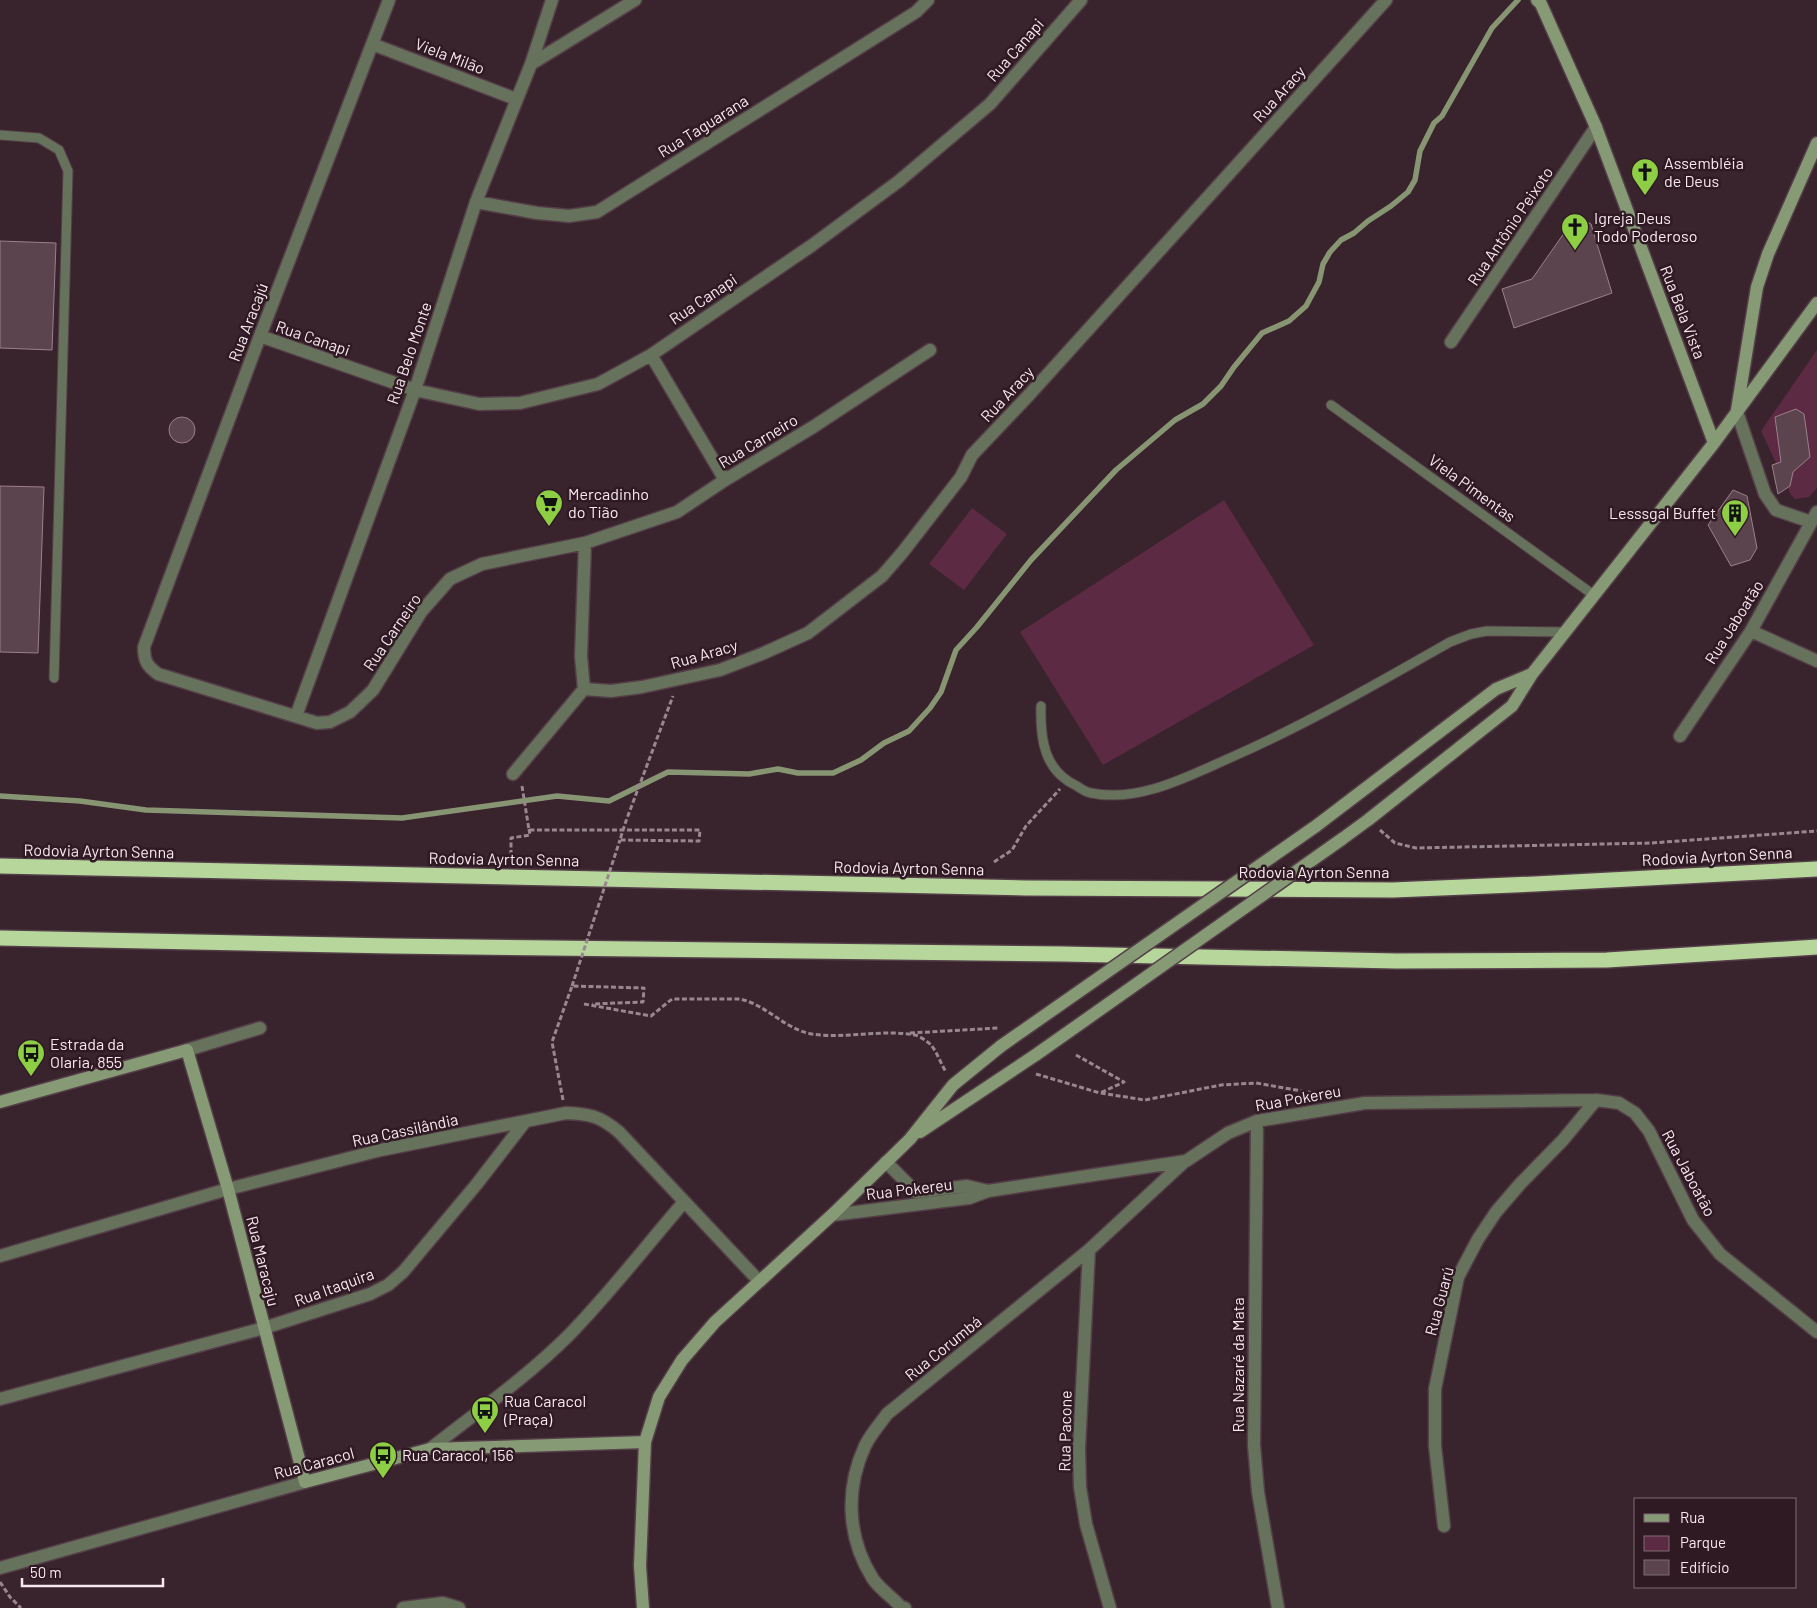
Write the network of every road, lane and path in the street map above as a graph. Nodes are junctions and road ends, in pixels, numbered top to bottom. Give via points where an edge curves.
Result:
1 (389, 0) edge
2 (552, 0) edge
3 (635, 0) edge
4 (928, 0) edge
5 (1081, 0) edge
6 (1386, 0) edge
7 (1539, 2) edge
8 (372, 44) junction
9 (531, 64) junction
10 (516, 99) junction
11 (1596, 127) junction
12 (0, 135) edge
13 (1817, 144) edge
14 (476, 202) junction
15 (1817, 303) edge
16 (260, 336) junction
17 (1451, 342) dead end
18 (930, 350) dead end
19 (650, 355) junction
20 (414, 390) junction
21 (1332, 405) dead end
22 (1737, 412) junction
23 (1714, 443) junction
24 (726, 480) junction
25 (1814, 517) edge
26 (585, 542) junction
27 (1595, 596) junction
28 (1751, 631) junction
29 (1566, 632) junction
30 (144, 658) joint
31 (1817, 661) edge
32 (1532, 674) junction
33 (54, 678) dead end
34 (584, 689) junction
35 (1041, 706) dead end
36 (296, 716) junction
37 (667, 716) dead end
38 (1680, 736) dead end
39 (513, 774) dead end
40 (1066, 782) junction
41 (522, 787) dead end
42 (1368, 820) junction
43 (529, 829) junction
44 (623, 829) junction
45 (1817, 831) edge
46 (620, 840) junction
47 (510, 855) dead end
48 (994, 862) dead end
49 (0, 866) edge
50 (1817, 869) edge
51 (0, 938) edge
52 (1817, 947) edge
53 (572, 986) junction
54 (260, 1028) dead end
55 (999, 1028) dead end
56 (902, 1034) junction
57 (187, 1050) junction
58 (1076, 1055) dead end
59 (1016, 1069) junction
60 (953, 1086) junction
61 (1100, 1093) junction
62 (1320, 1094) dead end
63 (1596, 1100) junction
64 (0, 1102) edge
65 (566, 1113) junction
66 (1257, 1121) junction
67 (524, 1123) junction
68 (910, 1138) junction
69 (1186, 1161) junction
70 (886, 1162) junction
71 (228, 1188) junction
72 (988, 1191) junction
73 (684, 1202) junction
74 (832, 1215) junction
75 (1089, 1250) junction
76 (0, 1256) edge
77 (759, 1281) junction
78 (264, 1328) junction
79 (1817, 1332) edge
80 (0, 1399) edge
81 (645, 1442) junction
82 (430, 1449) junction
83 (305, 1482) junction
84 (1444, 1526) dead end
85 (0, 1568) edge
86 (0, 1581) edge
87 (21, 1608) edge
88 (403, 1608) edge
89 (459, 1608) edge
90 (643, 1608) edge
91 (905, 1608) edge
92 (1110, 1608) edge
93 (1278, 1608) edge

1 - 8 street, Rua Aracajú
2 - 9 street, Rua Belo Monte
3 - 9 street
4 - 14 street, Rua Taguarana via 916,12 597,212 569,216
5 - 19 street, Rua Canapi via 990,104 899,182
6 - 34 street, Rua Aracy via 972,455 961,477 882,576 808,632 720,670 642,687 611,691
7 - 11 main road, Rua Bela Vista
8 - 10 street, Viela Milão
8 - 16 street, Rua Aracajú
9 - 10 street, Rua Belo Monte
10 - 14 street, Rua Belo Monte
11 - 17 street, Rua Antônio Peixoto
11 - 23 main road, Rua Bela Vista
12 - 33 lane via 39,138 59,150 68,170
13 - 22 main road via 1768,254 1757,287
14 - 20 street, Rua Belo Monte
15 - 22 main road
16 - 20 street, Rua Canapi
16 - 30 street, Rua Aracajú via 144,647
18 - 24 street, Rua Carneiro
19 - 20 street, Rua Canapi via 598,384 520,403 479,404
19 - 24 street
20 - 36 street, Rua Belo Monte
21 - 27 lane, Viela Pimentas
22 - 23 main road
22 - 25 street, Rua Jaboatão via 1766,494 1776,510
23 - 27 main road
24 - 26 street, Rua Carneiro via 677,512
25 - 28 street, Rua Jaboatão
26 - 34 street via 581,656
26 - 36 street, Rua Carneiro via 482,564 450,579 421,612 373,690 350,712 330,722 317,723
27 - 29 main road
28 - 31 street
28 - 38 street, Rua Jaboatão
29 - 32 main road
29 - 40 lane via 1487,631 1457,639 1309,722 1187,777 1148,790 1118,795 1089,792
30 - 36 street, Rua Carneiro via 158,674
32 - 42 main road via 1512,706
32 - 60 main road, bridge via 1496,689 1316,826 1001,1046
34 - 39 street
35 - 40 lane via 1044,746 1052,766
37 - 44 path
40 - 48 path via 1026,826 1012,850
41 - 43 path
42 - 45 path via 1395,843 1416,848 1651,843
42 - 59 main road, bridge
43 - 44 path
43 - 47 path via 530,835 511,838
44 - 46 path
44 - 46 path via 700,830 699,841
46 - 53 path, bridge
49 - 50 highway, Rodovia Ayrton Senna via 1025,888 1393,890
51 - 52 highway via 1396,961 1607,960
53 - 56 path via 644,988 643,1002 584,1004 651,1016 672,999 740,999 812,1034
53 - 65 path via 552,1042
54 - 57 street
55 - 56 path
56 - 60 path via 918,1036 931,1046
57 - 64 main road
57 - 71 main road, Rua Maracaju
58 - 61 path via 1124,1082
59 - 61 path
59 - 68 main road
60 - 68 main road
61 - 62 path via 1145,1100 1256,1083
63 - 66 street, Rua Pokereu via 1365,1103
63 - 79 street, Rua Jaboatão via 1619,1103 1635,1113 1649,1131 1693,1220 1720,1254
63 - 84 street, Rua Guarú via 1496,1212 1458,1277 1435,1389 1435,1446
65 - 67 street, Rua Cassilândia
65 - 73 street, Rua Cassilândia via 590,1114 607,1122
66 - 69 street, Rua Pokereu via 1228,1133
66 - 93 street, Rua Nazaré da Mata via 1254,1445 1258,1492
67 - 71 street, Rua Cassilândia via 381,1150
67 - 78 street, Rua Itaquira via 403,1272 388,1285 370,1294
68 - 70 main road
69 - 72 street, Rua Pokereu
69 - 75 street, Rua Corumbá
70 - 72 street, Rua Pokereu via 916,1192 967,1186
70 - 74 main road
71 - 76 street, Rua Cassilândia
71 - 78 main road, Rua Maracaju
72 - 74 street, Rua Pokereu via 969,1198
73 - 77 street, Rua Cassilândia
73 - 82 street via 568,1336 516,1382
74 - 77 main road
75 - 91 street, Rua Corumbá via 887,1414 865,1445 854,1480 850,1512 857,1545 874,1579
75 - 92 street, Rua Pacone via 1080,1487 1086,1524
77 - 81 main road via 715,1322 682,1360 659,1397
78 - 80 street, Rua Itaquira
78 - 83 main road, Rua Maracaju
81 - 82 main road, Rua Caracol
81 - 90 main road via 640,1566
82 - 83 main road, Rua Caracol
83 - 85 street, Rua Caracol
86 - 87 path
88 - 89 street via 443,1603

